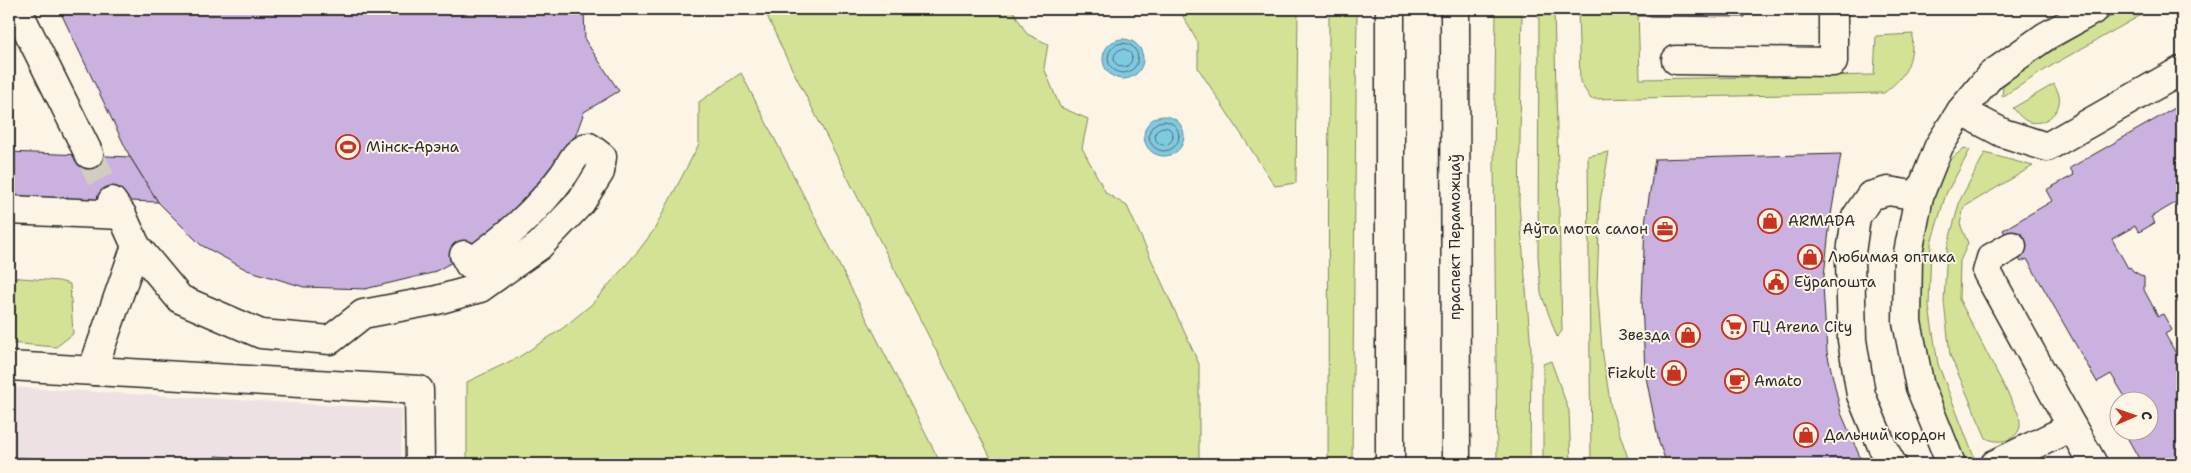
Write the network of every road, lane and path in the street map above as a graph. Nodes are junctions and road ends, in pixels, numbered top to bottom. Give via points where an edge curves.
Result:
1 (17, 9) edge
2 (1390, 9) edge
3 (1455, 9) edge
4 (1833, 9) edge
5 (2095, 9) edge
6 (1676, 60) dead end
7 (2182, 70) edge
8 (1961, 111) junction
9 (89, 154) tunnel mouth
10 (1919, 196) junction
11 (9, 210) edge
12 (136, 246) junction
13 (2012, 246) dead end
14 (464, 256) dead end
15 (9, 366) edge
16 (95, 370) junction
17 (2072, 426) junction
18 (1946, 462) edge
19 (420, 464) edge
20 (1390, 464) edge
21 (1456, 464) edge
22 (1892, 464) edge
23 (1995, 464) edge
24 (2093, 464) edge

1 - 9 main road
2 - 20 main road
3 - 21 main road, праспект Пераможцаў
4 - 6 main road via 1833,62
5 - 8 main road via 2046,36 1991,75
7 - 8 main road via 2047,147 2003,133
8 - 10 main road via 1939,146
10 - 18 main road via 1908,253 1907,322 1920,387
10 - 22 main road via 1888,191 1870,196 1856,217 1850,260 1852,340 1861,395
11 - 12 main road via 117,208
12 - 14 main road via 180,299 261,334 330,340 363,314 480,288 539,246 581,202 600,172 602,157 589,147 579,151 542,202 516,228 469,264
12 - 16 main road
13 - 17 main road via 1991,258 1987,272
15 - 16 main road
16 - 19 main road via 418,390
17 - 23 main road
17 - 24 main road

